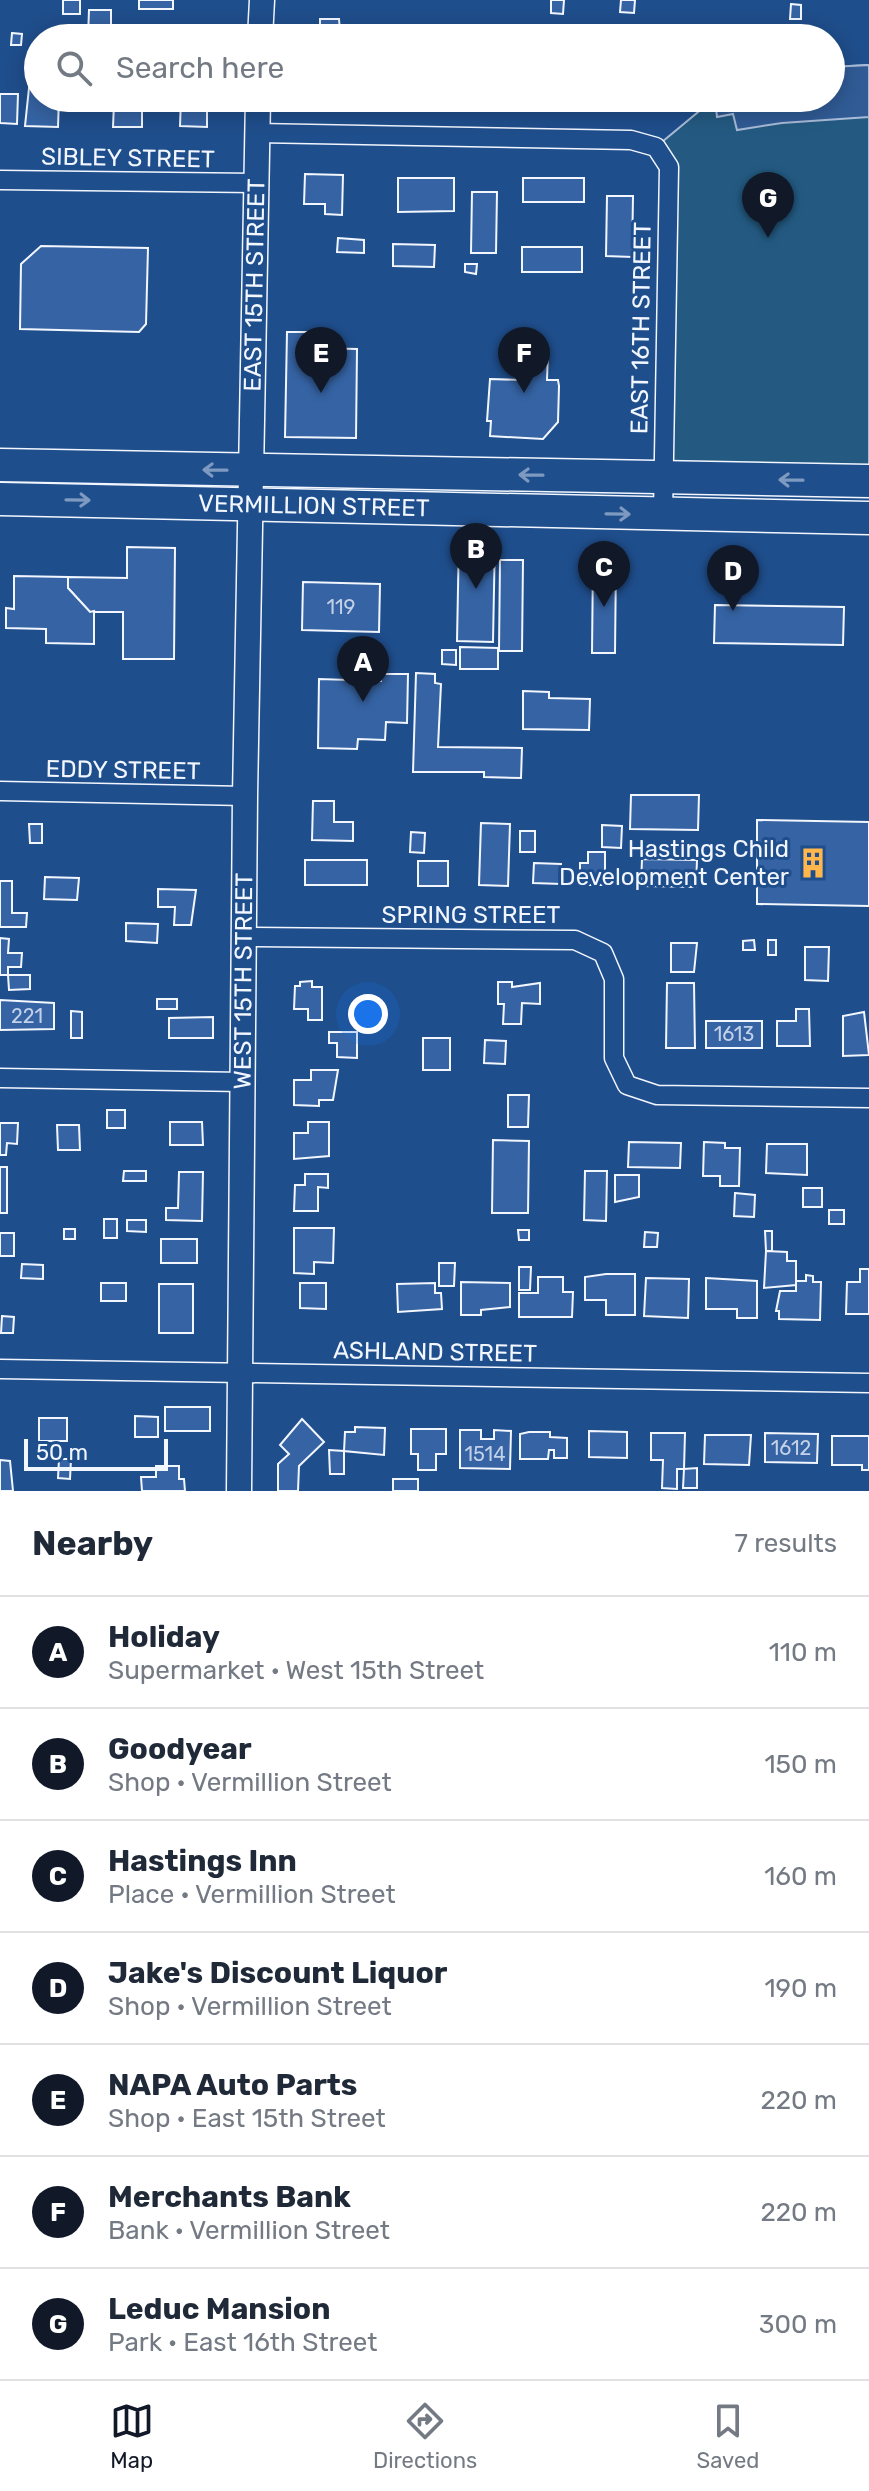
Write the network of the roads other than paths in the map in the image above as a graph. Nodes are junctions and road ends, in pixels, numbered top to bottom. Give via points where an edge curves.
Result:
1 (262, 0) edge
2 (261, 24) edge
3 (258, 112) edge
4 (257, 133) junction
5 (0, 180) edge
6 (255, 183) junction
7 (0, 465) edge
8 (254, 471) junction
9 (662, 477) junction
10 (869, 481) edge
11 (0, 499) edge
12 (253, 504) junction
13 (663, 514) junction
14 (869, 518) edge
15 (0, 791) edge
16 (245, 796) junction
17 (244, 937) junction
18 (0, 1078) edge
19 (243, 1082) junction
20 (869, 1098) edge
21 (0, 1369) edge
22 (241, 1373) junction
23 (869, 1383) edge
24 (239, 1491) edge

1 - 2 street
3 - 4 street, EAST 15TH STREET
4 - 6 street, EAST 15TH STREET
4 - 9 street, EAST 16TH STREET via 631,140 656,147 669,167
5 - 6 street, SIBLEY STREET
6 - 8 street, EAST 15TH STREET
8 -> 7 highway, VERMILLION STREET
9 -> 8 highway, VERMILLION STREET
8 - 12 street, WEST 15TH STREET
10 -> 9 highway, VERMILLION STREET
9 - 13 street, EAST 16TH STREET
11 -> 12 highway, VERMILLION STREET
12 -> 13 highway, VERMILLION STREET
12 - 16 street, WEST 15TH STREET
13 - 14 highway, VERMILLION STREET
15 - 16 street, EDDY STREET
16 - 17 street, WEST 15TH STREET
17 - 19 street, WEST 15TH STREET
17 - 20 street, SPRING STREET via 575,940 603,953 614,979 614,1058 627,1085 657,1095
18 - 19 street
19 - 22 street, WEST 15TH STREET
21 - 22 street, ASHLAND STREET
22 - 23 street, ASHLAND STREET
22 - 24 street, WEST 15TH STREET

